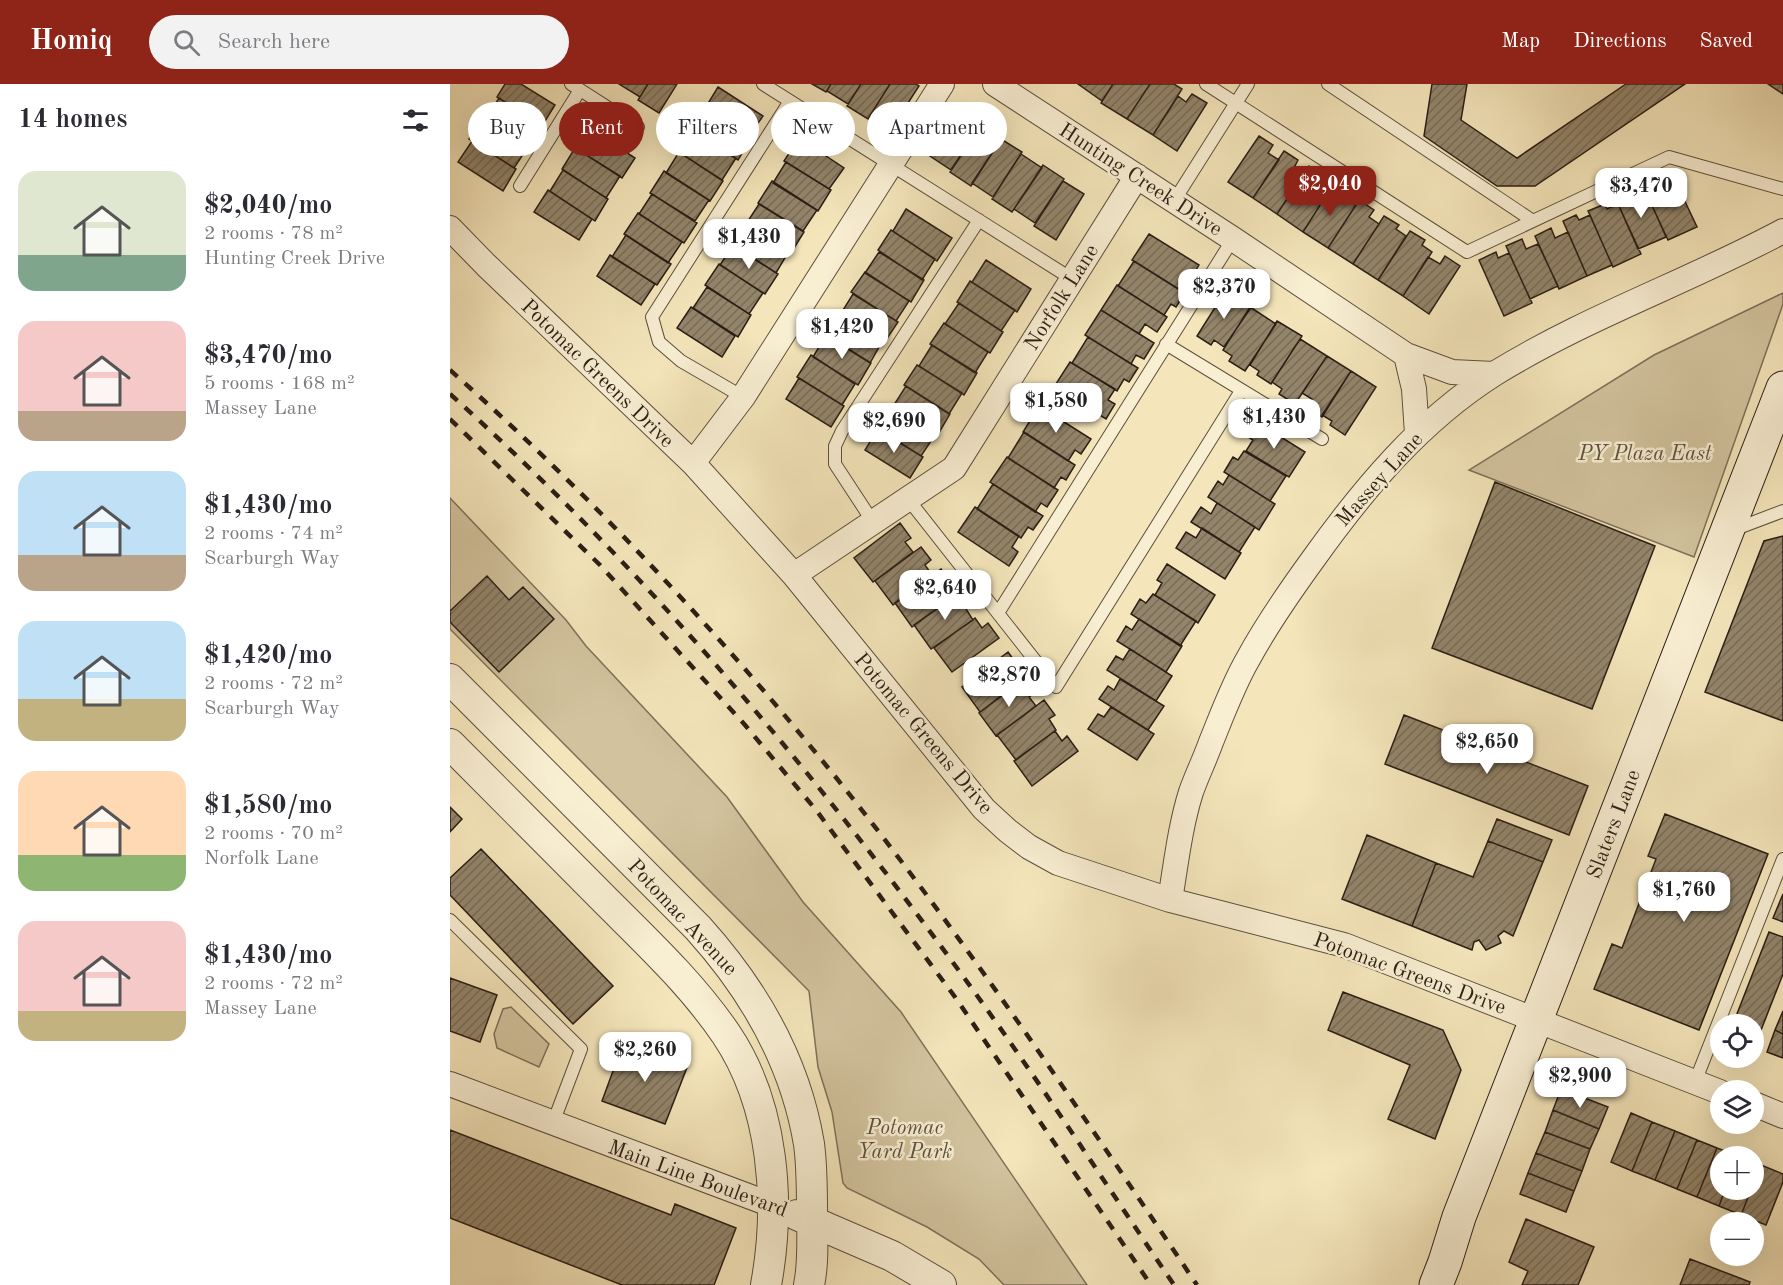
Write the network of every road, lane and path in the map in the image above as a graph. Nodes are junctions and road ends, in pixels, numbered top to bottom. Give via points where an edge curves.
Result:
1 (763, 84) edge
2 (942, 84) edge
3 (995, 84) edge
4 (1206, 84) edge
5 (1248, 84) edge
6 (1328, 84) edge
7 (575, 87) edge
8 (790, 101) junction
9 (599, 102) edge
10 (1236, 104) junction
11 (891, 164) junction
12 (1137, 176) junction
13 (520, 186) dead end
14 (1783, 189) edge
15 (1174, 201) junction
16 (979, 220) junction
17 (1533, 221) junction
18 (450, 228) edge
19 (1783, 231) edge
20 (1233, 239) junction
21 (1072, 279) junction
22 (1167, 344) junction
23 (1406, 355) junction
24 (1494, 374) junction
25 (1783, 388) edge
26 (1241, 391) junction
27 (743, 397) junction
28 (1417, 434) junction
29 (1322, 439) dead end
30 (693, 463) junction
31 (908, 499) junction
32 (1783, 511) edge
33 (873, 522) junction
34 (1726, 532) junction
35 (794, 574) junction
36 (998, 613) junction
37 (450, 679) edge
38 (450, 744) edge
39 (1783, 859) edge
40 (1170, 900) junction
41 (450, 920) edge
42 (1537, 1019) junction
43 (1695, 1082) junction
44 (450, 1084) edge
45 (1710, 1088) edge
46 (1764, 1108) edge
47 (1783, 1116) edge
48 (553, 1123) junction
49 (772, 1205) junction
50 (812, 1220) junction
51 (1443, 1277) edge
52 (766, 1285) edge
53 (809, 1285) edge
54 (941, 1285) edge

1 - 8 lane
2 - 11 street
3 - 12 street, Hunting Creek Drive
4 - 10 lane
5 - 10 lane
6 - 17 lane
7 - 9 lane
7 - 13 lane
8 - 11 lane
8 - 27 lane via 652,317 659,342 681,361
10 - 15 lane
10 - 17 lane via 1467,252
11 - 16 lane
11 - 27 street
12 - 15 street, Hunting Creek Drive
12 - 21 street, Norfolk Lane
14 - 17 lane via 1669,157
15 - 20 street, Hunting Creek Drive
16 - 21 lane
16 - 33 lane via 835,446 835,464
18 - 30 street, Potomac Greens Drive
19 - 24 street, Massey Lane via 1555,338
20 - 22 lane
20 - 23 street, Hunting Creek Drive
21 - 31 street, Norfolk Lane via 954,468
22 - 26 lane
22 - 36 lane
23 - 24 street, Hunting Creek Drive via 1452,372
23 - 28 street via 1414,389
24 - 28 street, Massey Lane
25 - 34 main road, Slaters Lane
26 - 29 lane
26 - 36 lane via 1056,687
27 - 30 street
28 - 40 street, Massey Lane via 1340,521 1247,660 1192,791
30 - 35 street, Potomac Greens Drive
31 - 33 street, Norfolk Lane
31 - 36 lane
32 - 34 lane
33 - 35 street, Norfolk Lane
34 - 42 main road, Slaters Lane
35 - 40 street, Potomac Greens Drive via 984,808 1008,831 1058,862
37 - 50 street, Potomac Avenue via 674,903 740,979 771,1030 796,1088 809,1146
38 - 49 street, Potomac Avenue via 651,946 726,1035 758,1102 770,1156
39 - 43 lane
40 - 42 street, Potomac Greens Drive via 1344,945
41 - 48 lane via 581,1050
42 - 43 street, Potomac Greens Drive
42 - 51 main road, Slaters Lane via 1459,1217
43 - 45 street, Potomac Greens Drive
44 - 48 street, Main Line Boulevard
46 - 47 street
48 - 49 street, Main Line Boulevard
49 - 50 street, Main Line Boulevard
49 - 52 street, Potomac Avenue via 772,1248
50 - 53 street, Potomac Avenue
50 - 54 street, Main Line Boulevard via 892,1256

